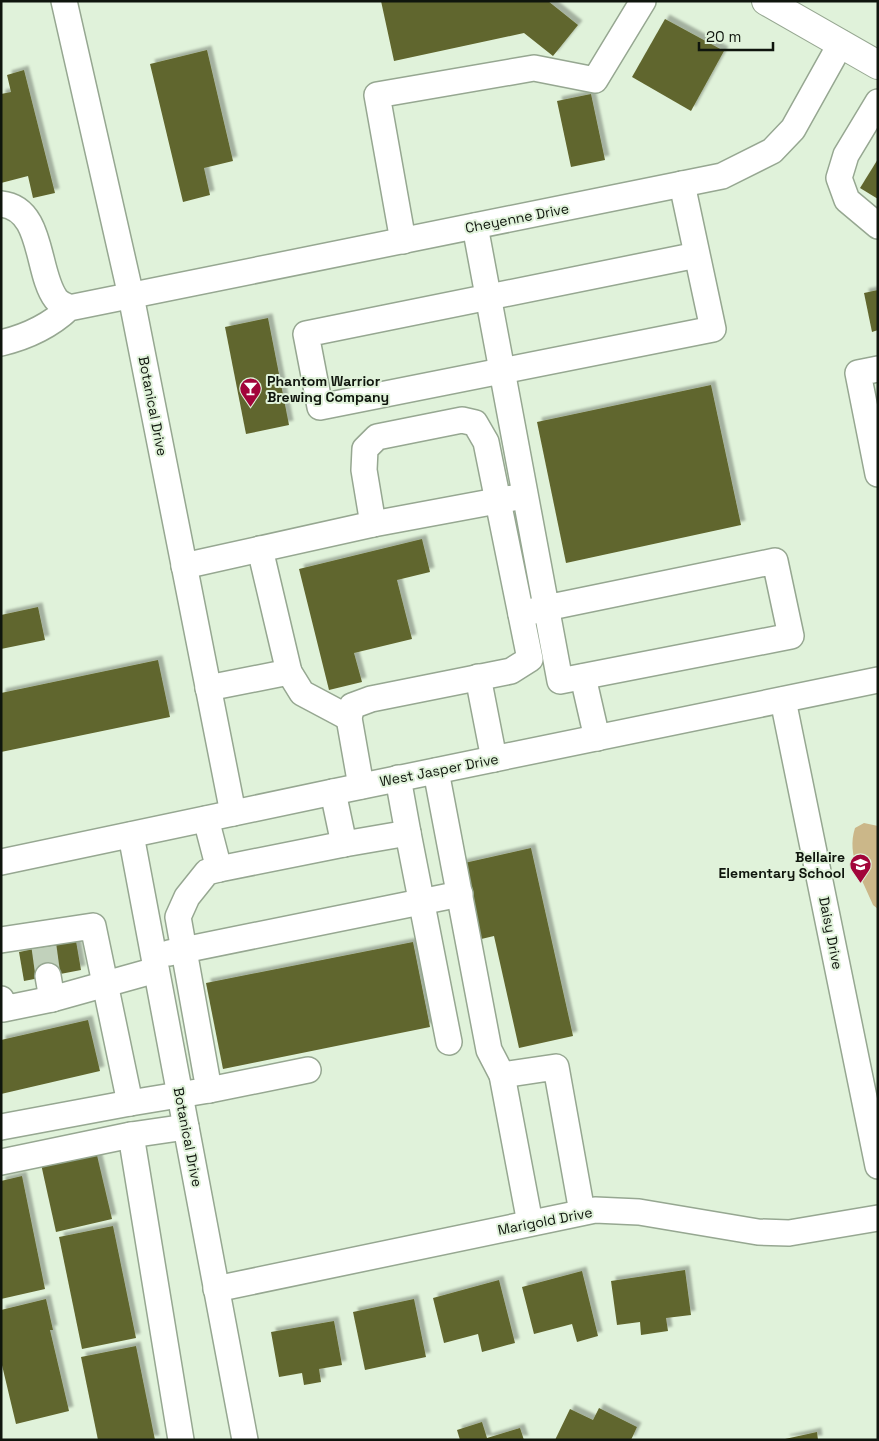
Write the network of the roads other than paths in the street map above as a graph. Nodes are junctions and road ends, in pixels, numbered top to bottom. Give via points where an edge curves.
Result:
1 (64, 1) edge
2 (643, 1) edge
3 (766, 1) edge
4 (841, 43) junction
5 (878, 65) edge
6 (878, 102) edge
7 (682, 184) junction
8 (1, 204) edge
9 (475, 226) junction
10 (878, 226) edge
11 (403, 241) junction
12 (698, 255) junction
13 (131, 296) junction
14 (488, 297) junction
15 (69, 308) junction
16 (1, 343) edge
17 (878, 369) edge
18 (502, 371) junction
19 (878, 474) edge
20 (525, 495) junction
21 (498, 501) junction
22 (373, 524) junction
23 (260, 549) junction
24 (184, 566) junction
25 (546, 608) junction
26 (521, 614) junction
27 (289, 672) junction
28 (478, 677) junction
29 (583, 677) junction
30 (878, 680) edge
31 (208, 688) junction
32 (783, 700) junction
33 (349, 718) junction
34 (598, 738) junction
35 (494, 759) junction
36 (436, 771) junction
37 (398, 778) junction
38 (360, 786) junction
39 (333, 792) junction
40 (233, 813) junction
41 (206, 819) junction
42 (408, 833) junction
43 (131, 835) junction
44 (344, 844) junction
45 (1, 862) edge
46 (219, 869) junction
47 (460, 894) junction
48 (422, 902) junction
49 (1, 940) edge
50 (185, 950) junction
51 (155, 963) junction
52 (104, 985) junction
53 (1, 999) edge
54 (449, 1042) dead end
55 (308, 1070) dead end
56 (502, 1075) junction
57 (209, 1090) junction
58 (180, 1094) junction
59 (130, 1103) junction
60 (1, 1127) edge
61 (186, 1127) junction
62 (131, 1136) junction
63 (1, 1162) edge
64 (878, 1166) edge
65 (582, 1212) junction
66 (878, 1218) edge
67 (530, 1223) junction
68 (216, 1288) junction
69 (180, 1440) edge
70 (245, 1440) edge

1 - 13 street, Botanical Drive
2 - 11 street via 595,80 534,68 377,95
3 - 4 main road
4 - 5 main road
4 - 7 street, Cheyenne Drive via 793,129 772,151 722,176
6 - 10 street via 846,155 839,178 847,200
7 - 9 street, Cheyenne Drive
7 - 12 street
8 - 15 street via 11,205 27,218 37,242 45,278 57,300
9 - 11 street, Cheyenne Drive
9 - 14 street
11 - 13 street, Cheyenne Drive
12 - 14 street
12 - 18 street via 713,328
13 - 15 street, Cheyenne Drive
13 - 24 street, Botanical Drive
14 - 18 street
14 - 18 street via 306,334 320,407
15 - 16 street via 56,321
17 - 19 street via 858,373
18 - 20 street
20 - 21 street
20 - 25 street
21 - 22 street
21 - 22 street via 486,442 475,422 462,420 377,437 365,449 364,470
21 - 26 street
22 - 23 street
23 - 24 street
23 - 27 street
24 - 31 street, Botanical Drive
25 - 26 street
25 - 29 street via 560,682
25 - 29 street via 775,561 791,636
26 - 28 street via 530,659 511,671
27 - 31 street
27 - 33 street via 302,693
28 - 33 street via 371,699 352,706
28 - 35 street
29 - 34 street
30 - 32 street, West Jasper Drive
31 - 40 street, Botanical Drive
32 - 34 street, West Jasper Drive
32 - 64 street, Daisy Drive
33 - 38 street
34 - 35 street, West Jasper Drive
35 - 36 street, West Jasper Drive
36 - 37 street, West Jasper Drive
36 - 47 street
37 - 38 street, West Jasper Drive
37 - 42 street
38 - 39 street, West Jasper Drive
39 - 40 street, West Jasper Drive
39 - 44 street
40 - 41 street, West Jasper Drive
41 - 43 street, West Jasper Drive
41 - 46 street
42 - 44 street
42 - 48 street
43 - 45 street, West Jasper Drive
43 - 51 street, Botanical Drive
44 - 46 street
46 - 50 street via 207,872 187,898 178,917
47 - 48 street
47 - 56 street via 490,1050
48 - 50 street
48 - 54 street
49 - 52 street via 43,940 93,926
50 - 51 street
50 - 57 street
51 - 52 street
51 - 58 street, Botanical Drive
52 - 53 street via 50,988 3,1009
52 - 59 street
55 - 57 street
56 - 65 street via 556,1067
56 - 67 street
57 - 58 street
58 - 59 street
58 - 61 street, Botanical Drive
59 - 60 street
61 - 62 street
61 - 68 street, Botanical Drive
62 - 63 street
62 - 69 street
65 - 66 street, Marigold Drive via 639,1212 765,1232 788,1232
65 - 67 street, Marigold Drive
67 - 68 street, Marigold Drive
68 - 70 street, Botanical Drive

